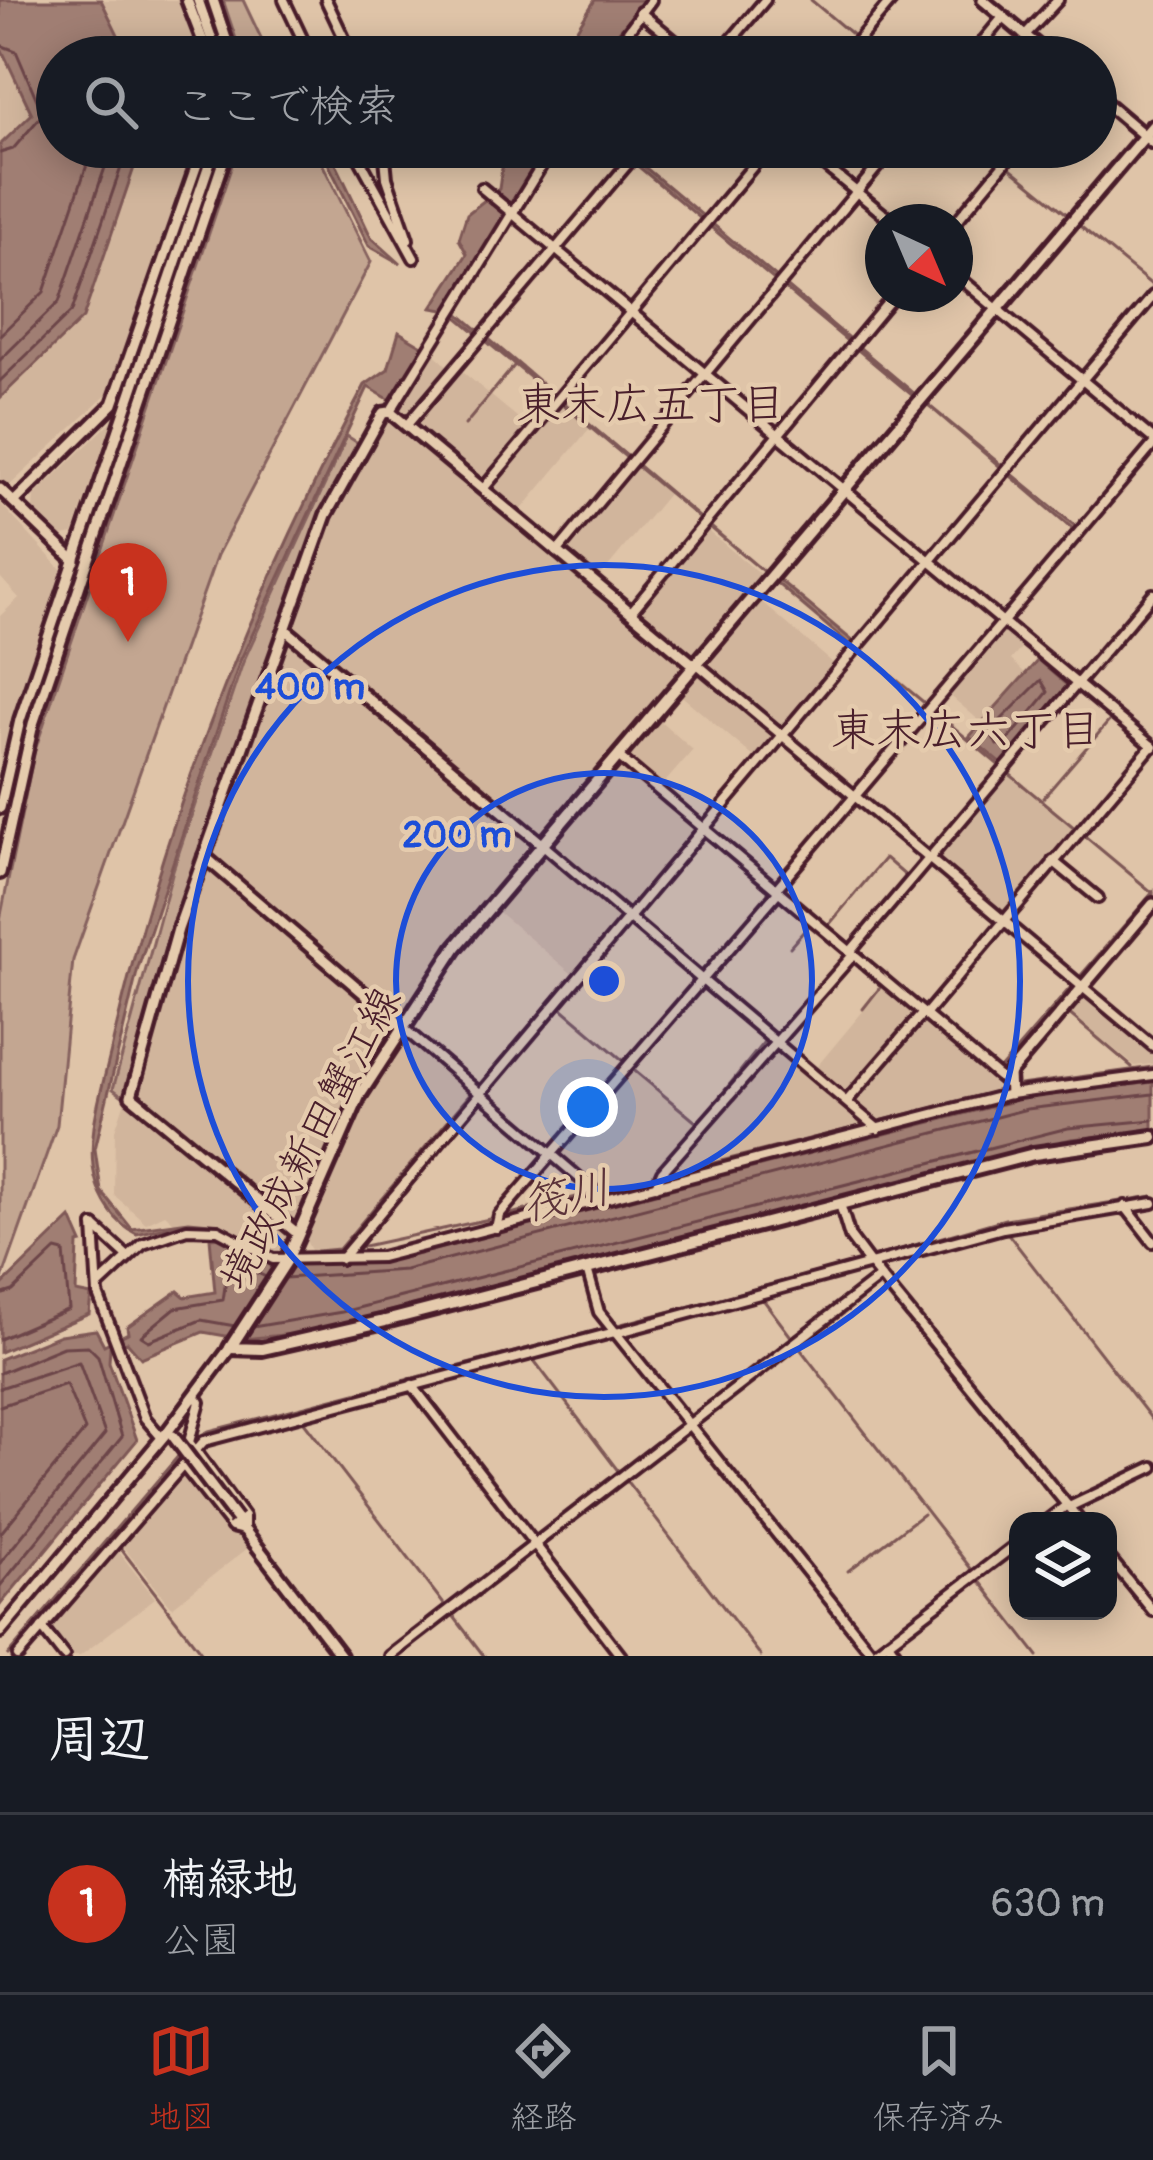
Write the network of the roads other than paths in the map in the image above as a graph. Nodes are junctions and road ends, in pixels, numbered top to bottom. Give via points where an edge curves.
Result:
1 (187, 0) edge
2 (198, 0) edge
3 (213, 0) edge
4 (284, 0) edge
5 (326, 0) edge
6 (650, 0) edge
7 (765, 0) edge
8 (892, 0) edge
9 (983, 0) edge
10 (1058, 0) edge
11 (640, 12) junction
12 (1003, 17) junction
13 (1025, 35) joint
14 (204, 36) edge
15 (208, 36) edge
16 (225, 36) edge
17 (301, 36) edge
18 (343, 36) edge
19 (623, 36) edge
20 (669, 36) edge
21 (735, 36) edge
22 (862, 36) edge
23 (987, 36) edge
24 (1117, 111) edge
25 (1150, 135) edge
26 (196, 168) edge
27 (208, 168) edge
28 (221, 168) edge
29 (365, 168) edge
30 (386, 168) edge
31 (539, 168) edge
32 (624, 168) edge
33 (751, 168) edge
34 (827, 168) edge
35 (876, 168) edge
36 (1001, 168) edge
37 (485, 190) dead end
38 (856, 192) junction
39 (870, 204) edge
40 (971, 204) edge
41 (511, 212) junction
42 (556, 249) junction
43 (973, 289) edge
44 (1153, 296) edge
45 (998, 309) junction
46 (632, 312) junction
47 (880, 312) edge
48 (704, 374) junction
49 (1083, 380) junction
50 (390, 412) junction
51 (406, 426) junction
52 (777, 435) junction
53 (1153, 442) edge
54 (0, 489) edge
55 (483, 489) junction
56 (845, 491) junction
57 (14, 502) junction
58 (557, 552) junction
59 (74, 560) junction
60 (929, 562) junction
61 (86, 564) junction
62 (1153, 594) edge
63 (631, 612) junction
64 (1003, 624) junction
65 (286, 630) junction
66 (695, 664) junction
67 (1076, 686) junction
68 (780, 733) junction
69 (1152, 746) edge
70 (617, 756) junction
71 (855, 796) junction
72 (4, 814) edge
73 (703, 828) junction
74 (542, 844) junction
75 (204, 856) junction
76 (928, 860) junction
77 (1054, 861) junction
78 (0, 873) edge
79 (778, 888) junction
80 (1097, 898) dead end
81 (1153, 904) edge
82 (628, 916) junction
83 (1002, 921) junction
84 (852, 950) junction
85 (701, 979) junction
86 (1079, 985) junction
87 (926, 1013) junction
88 (401, 1025) junction
89 (775, 1040) junction
90 (1153, 1046) edge
91 (1153, 1075) edge
92 (1008, 1089) junction
93 (479, 1090) junction
94 (847, 1101) junction
95 (880, 1130) junction
96 (1153, 1137) edge
97 (553, 1153) junction
98 (655, 1188) junction
99 (605, 1200) junction
100 (1153, 1203) edge
101 (840, 1204) junction
102 (1125, 1206) junction
103 (496, 1228) junction
104 (298, 1234) junction
105 (1153, 1242) edge
106 (128, 1257) junction
107 (341, 1258) junction
108 (287, 1260) junction
109 (869, 1261) junction
110 (586, 1269) junction
111 (880, 1276) junction
112 (99, 1285) junction
113 (614, 1330) junction
114 (232, 1345) junction
115 (412, 1385) junction
116 (195, 1396) junction
117 (689, 1425) junction
118 (168, 1435) junction
119 (191, 1447) junction
120 (183, 1465) junction
121 (1153, 1467) edge
122 (1068, 1506) junction
123 (1059, 1512) edge
124 (1073, 1512) edge
125 (244, 1530) junction
126 (534, 1544) junction
127 (1009, 1550) edge
128 (1117, 1567) edge
129 (1153, 1611) edge
130 (42, 1628) junction
131 (0, 1632) edge
132 (888, 1642) junction
133 (871, 1655) edge
134 (18, 1656) edge
135 (64, 1656) edge
136 (341, 1656) edge
137 (390, 1656) edge
138 (622, 1656) edge
139 (898, 1656) edge

1 - 14 street
2 - 15 street
3 - 16 street
4 - 17 street
5 - 18 street
6 - 11 street
7 - 21 street
8 - 22 street
9 - 12 street
10 - 13 street
11 - 19 street
11 - 20 street
12 - 13 street
12 - 23 street
24 - 25 street
25 - 45 main road, 境政成新田蟹江線
26 - 57 street via 112,404
27 - 59 street
28 - 61 street
29 - 30 street via 414,258
31 - 41 street
32 - 42 street
33 - 46 street
34 - 38 street
35 - 38 street
36 - 40 street
37 - 41 street
38 - 39 street
38 - 48 street
41 - 42 street
41 - 50 street
42 - 46 street
42 - 51 street
43 - 45 street
44 - 49 street
45 - 49 street
45 - 56 main road, 境政成新田蟹江線
46 - 48 street
46 - 55 street
47 - 52 street
48 - 52 street
48 - 58 street
49 - 53 street
49 - 60 street
50 - 51 street
50 - 65 street via 326,515
51 - 55 street
52 - 56 street
52 - 63 street
53 - 64 street
54 - 57 street
55 - 58 street
56 - 60 street
56 - 66 main road, 境政成新田蟹江線
57 - 59 street
58 - 63 street
59 - 61 street
59 - 72 street via 20,720
60 - 64 street
60 - 68 street
61 - 72 street
62 - 67 street
63 - 66 street
64 - 67 street
64 - 71 street
65 - 74 street
65 - 75 street
66 - 68 street
66 - 70 main road, 境政成新田蟹江線
67 - 69 street
67 - 76 street
68 - 71 street
68 - 73 street
69 - 77 street
70 - 73 street
70 - 74 main road, 境政成新田蟹江線
71 - 76 street
71 - 79 street
72 - 78 street
73 - 79 street
73 - 82 street
74 - 82 street
74 - 88 main road, 境政成新田蟹江線
75 - 88 street
75 - 104 street via 131,1096
76 - 83 street
76 - 84 street
77 - 80 street
77 - 83 street
79 - 84 street
79 - 85 street
81 - 86 street
82 - 85 street
82 - 93 street
83 - 86 street
83 - 87 street
84 - 87 street
84 - 89 street
85 - 89 street
85 - 97 street
86 - 90 street
86 - 92 street
87 - 92 street
87 - 94 street
88 - 93 street
88 - 104 main road, 境政成新田蟹江線 via 358,1096
89 - 94 street
89 - 98 street
91 - 92 street
92 - 95 street
93 - 97 street
93 - 107 street
94 - 95 street
95 - 98 street
96 - 101 main road, 境政成新田蟹江線 via 1034,1154
97 - 99 street
97 - 103 street
98 - 99 street
99 - 103 street
100 - 102 street
101 - 109 street via 850,1237
101 - 110 main road, 境政成新田蟹江線
102 - 105 street
102 - 109 street
103 - 107 street via 381,1257
104 - 108 main road, 境政成新田蟹江線
106 - 108 street via 157,1237 196,1228
106 - 112 street
106 - 112 street via 94,1226
107 - 108 street
108 - 114 main road, 境政成新田蟹江線
109 - 111 street
109 - 113 street
110 - 113 street via 599,1312
110 - 114 main road, 境政成新田蟹江線 via 262,1349
111 - 117 street
111 - 122 street
112 - 118 street via 145,1418
113 - 115 street
113 - 117 street
114 - 116 street
115 - 119 street
115 - 126 street
116 - 118 street
116 - 119 street
117 - 126 street
117 - 133 street
118 - 125 street, bridge
118 - 131 street
119 - 120 street
119 - 125 street via 244,1517
120 - 125 street via 232,1527
120 - 130 street
121 - 122 street
122 - 123 street
122 - 124 street
125 - 136 street
126 - 137 street
126 - 138 street
127 - 132 street
128 - 129 street
130 - 134 street
130 - 135 street
132 - 133 street
132 - 139 street

